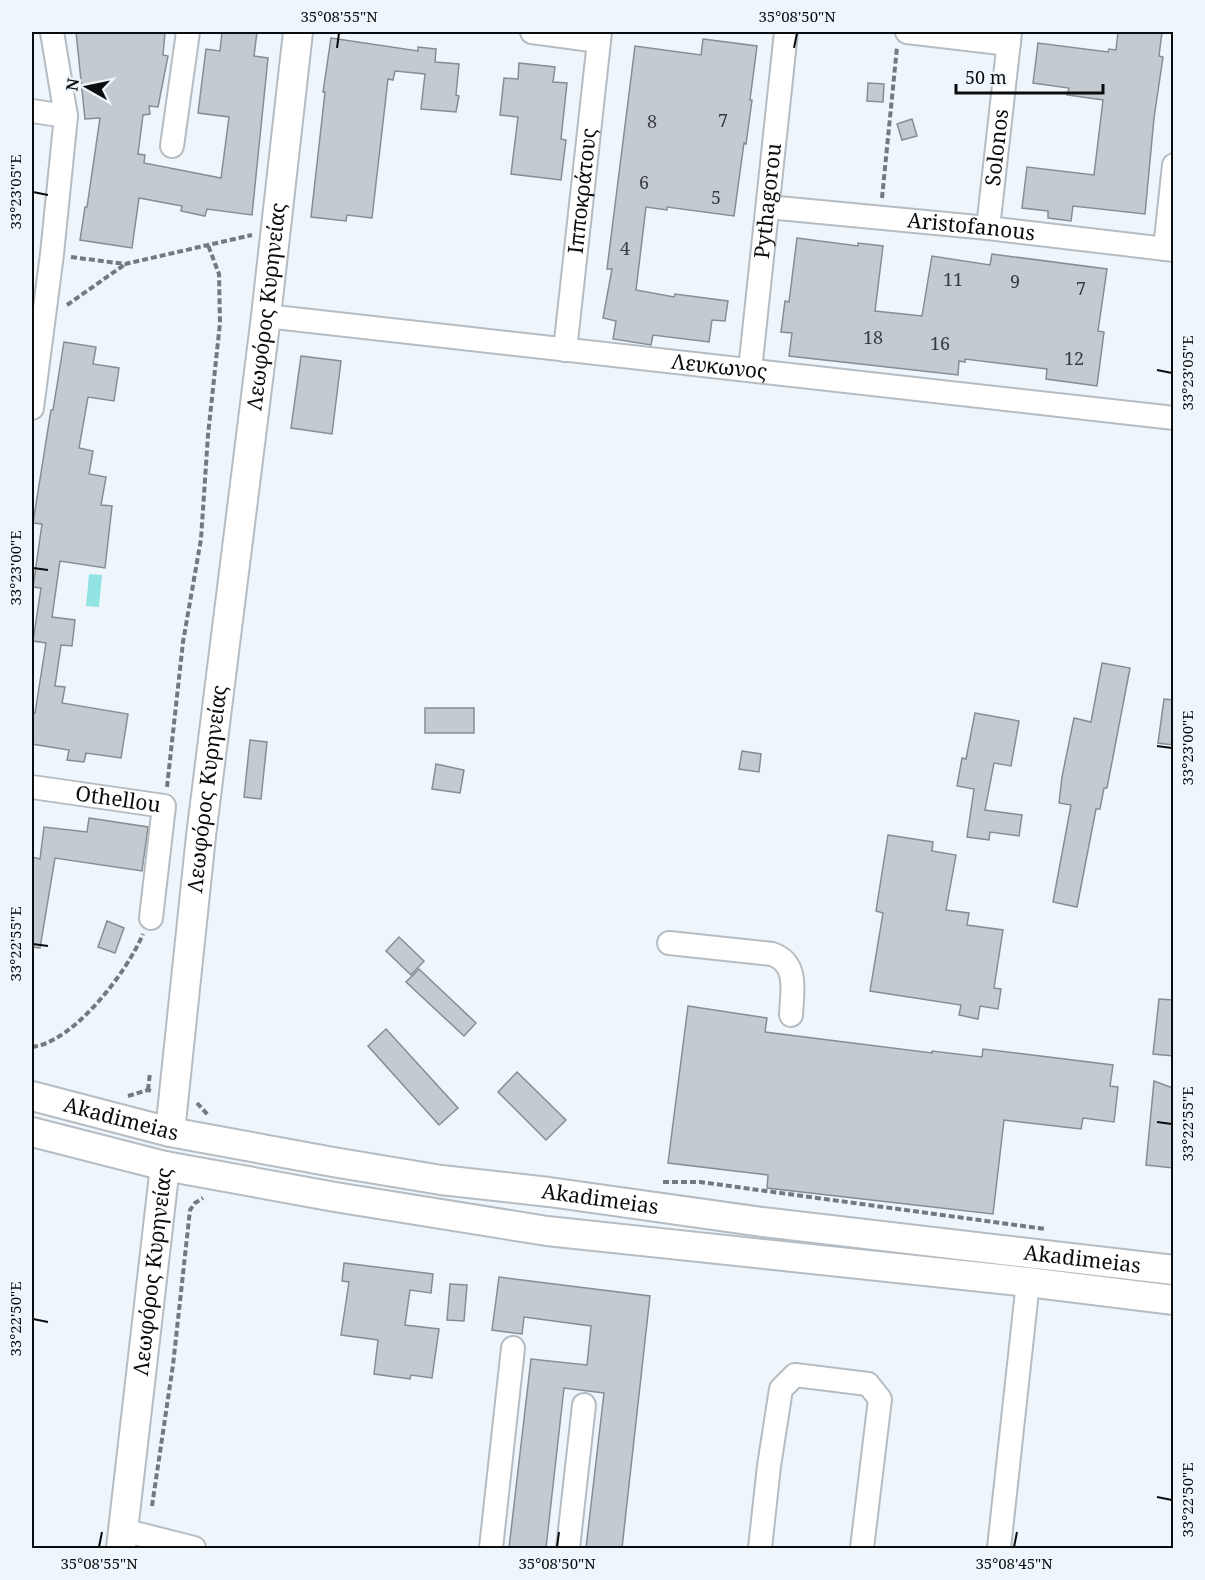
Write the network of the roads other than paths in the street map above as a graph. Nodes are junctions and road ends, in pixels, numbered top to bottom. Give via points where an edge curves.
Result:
1 (52, 32) edge
2 (188, 32) edge
3 (298, 32) edge
4 (532, 32) edge
5 (786, 32) edge
6 (600, 36) edge
7 (902, 37) edge
8 (1010, 38) edge
9 (32, 111) edge
10 (66, 116) junction
11 (172, 146) dead end
12 (1173, 165) edge
13 (768, 207) junction
14 (988, 228) junction
15 (1169, 250) edge
16 (266, 316) junction
17 (565, 350) junction
18 (750, 370) junction
19 (32, 408) edge
20 (1173, 418) edge
21 (32, 787) edge
22 (151, 918) road end
23 (669, 943) dead end
24 (791, 1016) dead end
25 (32, 1096) edge
26 (32, 1132) edge
27 (170, 1132) junction
28 (165, 1166) junction
29 (1173, 1270) edge
30 (1028, 1282) junction
31 (1173, 1300) edge
32 (513, 1348) dead end
33 (584, 1405) dead end
34 (122, 1539) edge
35 (194, 1548) edge
36 (491, 1548) edge
37 (568, 1548) edge
38 (760, 1548) edge
39 (862, 1548) edge
40 (999, 1548) edge

1 - 10 street
2 - 11 street
3 - 16 main road, Λεωφόρος Κυρηνείας
4 - 6 street
5 - 13 street, Pythagorou
6 - 17 street, Ιπποκράτους
7 - 8 street
8 - 14 street, Solonos
9 - 10 street
10 - 19 street
12 - 15 street
13 - 14 street, Aristofanous
13 - 18 street, Pythagorou
14 - 15 street, Aristofanous
16 - 17 street, Λευκωνος
16 - 27 main road, Λεωφόρος Κυρηνείας via 202,825
17 - 18 street, Λευκωνος
18 - 20 street, Λευκωνος
21 - 22 street, Othellou via 164,806
23 - 24 street via 784,958 792,982
25 - 27 main road, Akadimeias
26 - 28 main road, Akadimeias
27 - 28 street, Λεωφόρος Κυρηνείας
27 - 29 main road, Akadimeias via 441,1180
28 - 30 main road, Akadimeias via 547,1231
28 - 34 main road, Λεωφόρος Κυρηνείας
30 - 31 main road, Akadimeias
30 - 40 street
32 - 36 street
33 - 37 street
34 - 35 street via 153,1538
38 - 39 street via 781,1389 795,1375 868,1384 880,1399

